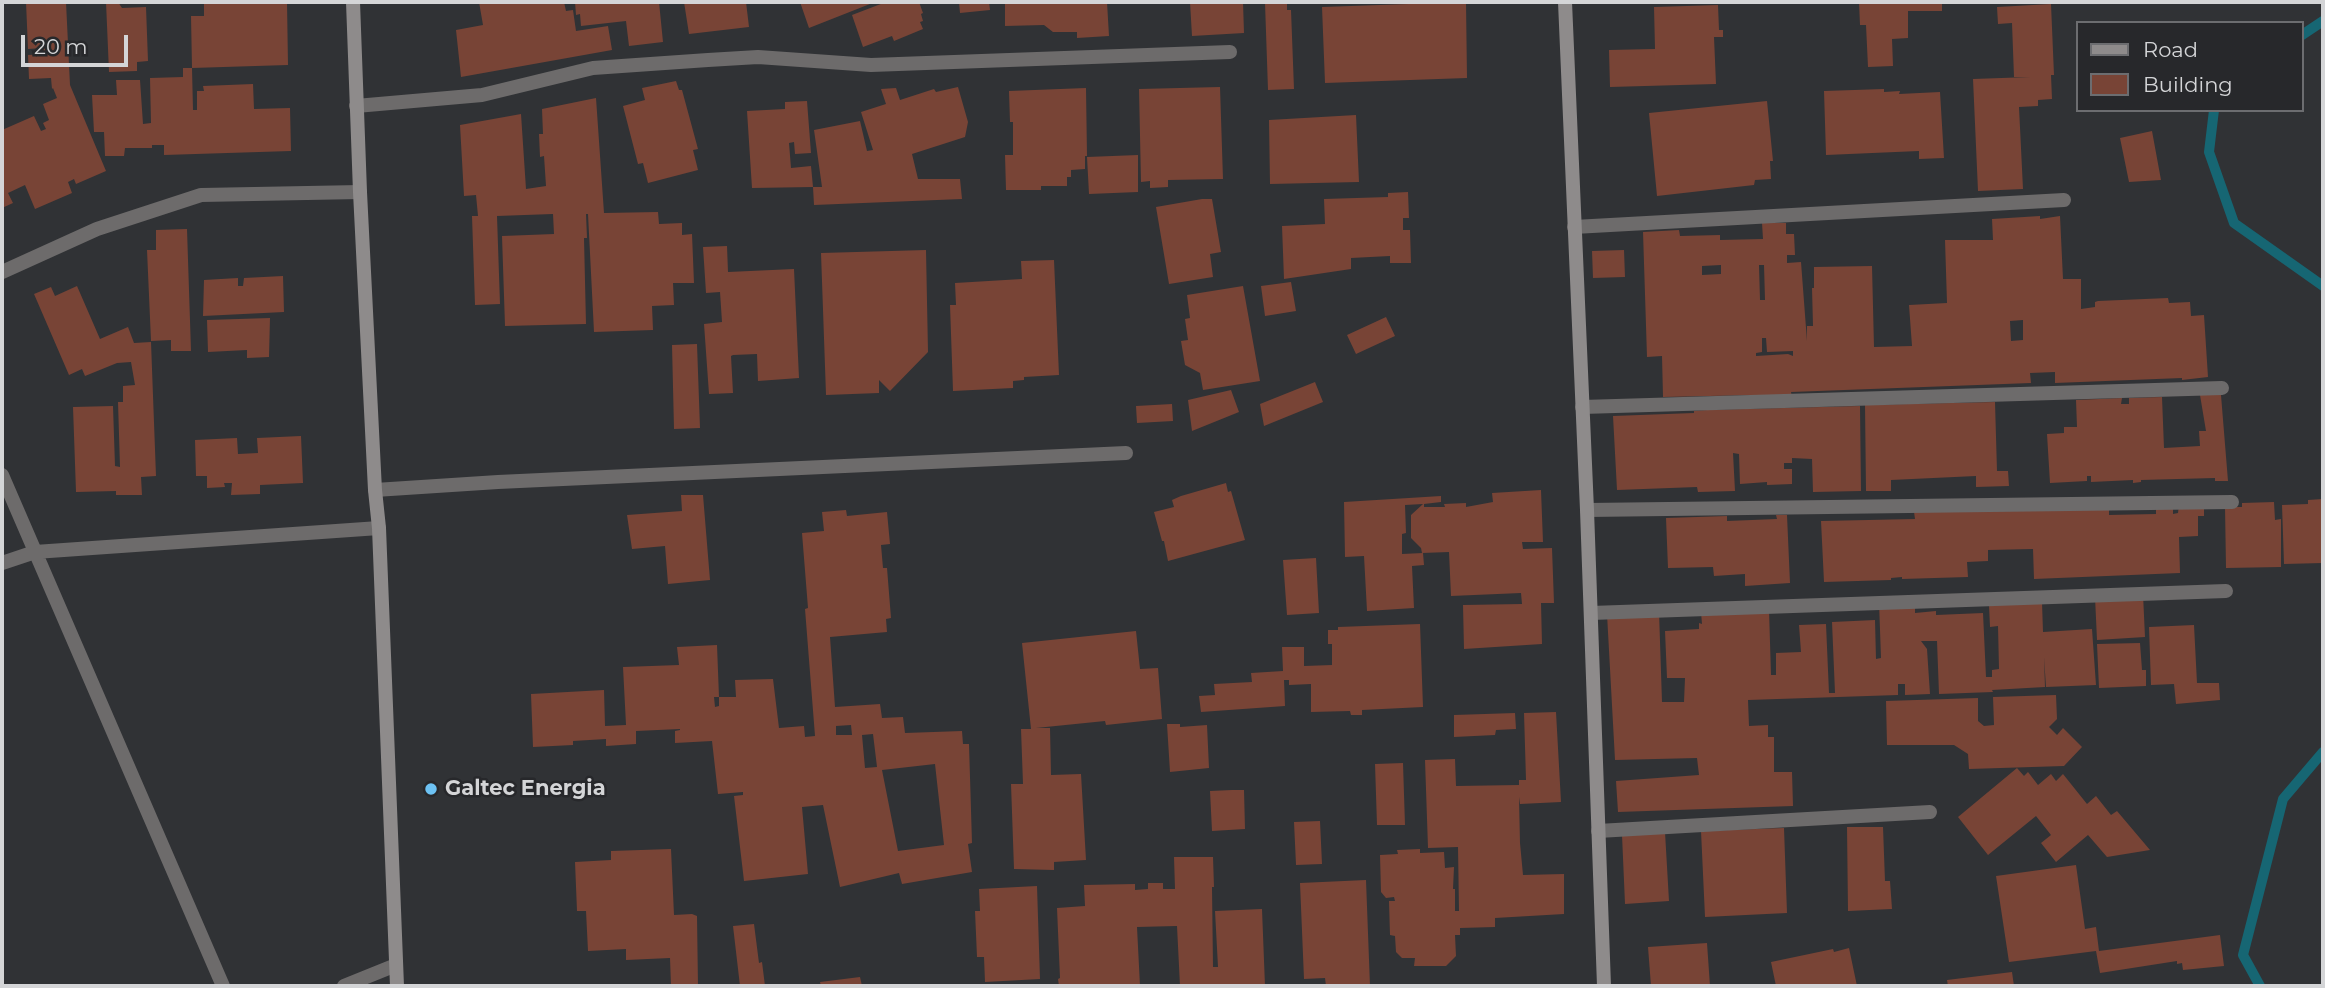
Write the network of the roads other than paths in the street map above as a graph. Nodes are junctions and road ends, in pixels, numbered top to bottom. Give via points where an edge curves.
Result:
1 (354, 2) edge
2 (1565, 2) edge
3 (1230, 52) dead end
4 (356, 106) junction
5 (360, 192) junction
6 (2064, 200) dead end
7 (1574, 227) junction
8 (2, 272) edge
9 (2222, 388) dead end
10 (1582, 407) junction
11 (1126, 453) dead end
12 (2, 475) edge
13 (375, 490) junction
14 (2232, 502) dead end
15 (1587, 510) junction
16 (379, 528) junction
17 (35, 552) junction
18 (2, 563) edge
19 (2226, 591) dead end
20 (1591, 613) junction
21 (1930, 812) dead end
22 (1598, 831) junction
23 (396, 965) junction
24 (223, 986) edge
25 (344, 986) edge
26 (397, 986) edge
27 (1604, 986) edge

1 - 4 street
2 - 7 street
3 - 4 street via 871,65 758,57 708,60 593,68 482,95
4 - 5 street
5 - 8 street via 201,195 97,229
5 - 13 street
6 - 7 street
7 - 10 street
9 - 10 street
10 - 15 street
11 - 13 street
12 - 17 street
13 - 16 street
14 - 15 street
15 - 20 street
16 - 17 street
16 - 23 street
17 - 18 street
17 - 24 street
19 - 20 street
20 - 22 street
21 - 22 street
22 - 27 street
23 - 25 street
23 - 26 street

